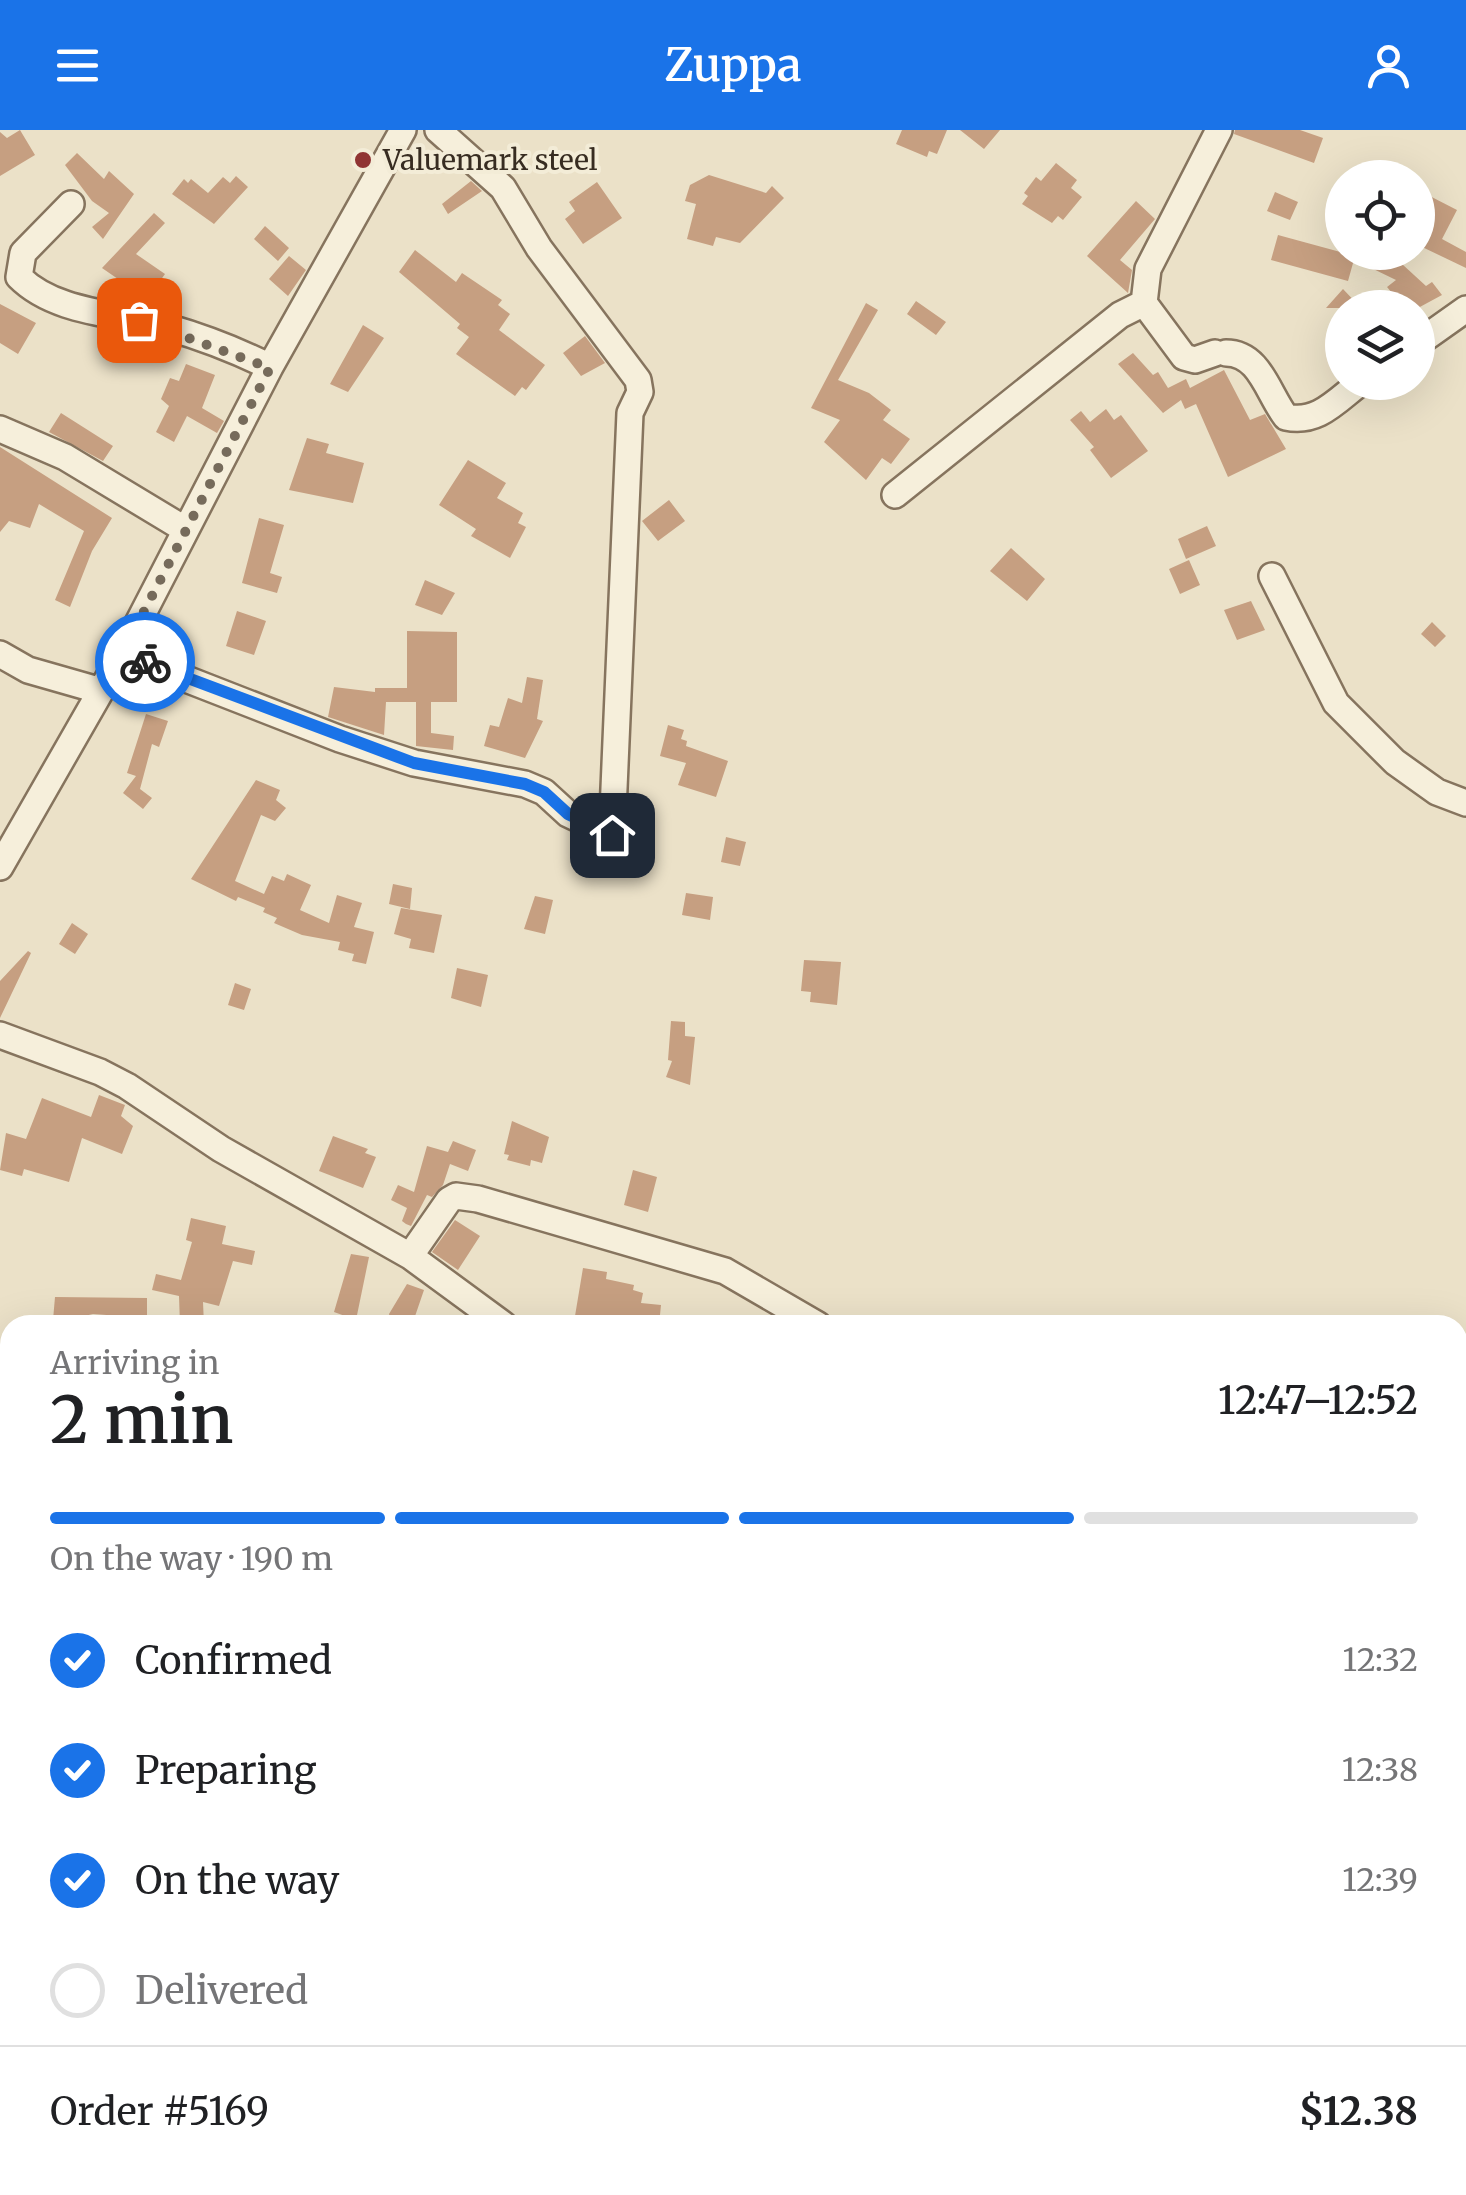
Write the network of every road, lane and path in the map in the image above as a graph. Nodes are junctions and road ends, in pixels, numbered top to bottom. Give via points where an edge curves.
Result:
1 (403, 130) edge
2 (438, 130) edge
3 (1219, 130) edge
4 (72, 204) dead end
5 (1144, 303) junction
6 (1466, 309) edge
7 (1435, 331) edge
8 (270, 368) junction
9 (1338, 400) edge
10 (0, 429) edge
11 (896, 495) dead end
12 (186, 530) junction
13 (1272, 576) dead end
14 (0, 654) edge
15 (122, 654) junction
16 (98, 690) junction
17 (1466, 803) edge
18 (0, 868) edge
19 (0, 1035) edge
20 (410, 1256) junction
21 (490, 1315) edge
22 (801, 1315) edge

1 - 8 street
2 - 15 street via 503,188 638,380 630,413 612,835 525,784 414,763
3 - 5 street via 1148,269
4 - 8 street via 23,253 19,277 30,288 53,300 168,327
5 - 9 street via 1184,357 1236,353 1252,363 1286,418 1302,421
5 - 11 street via 1120,315
6 - 7 street
8 - 12 street
10 - 12 street via 66,457
12 - 15 street
13 - 17 street via 1336,703 1395,762
14 - 16 street via 28,670
15 - 16 street
16 - 18 street
19 - 20 street via 113,1079
20 - 21 street
20 - 22 street via 456,1196 726,1272

